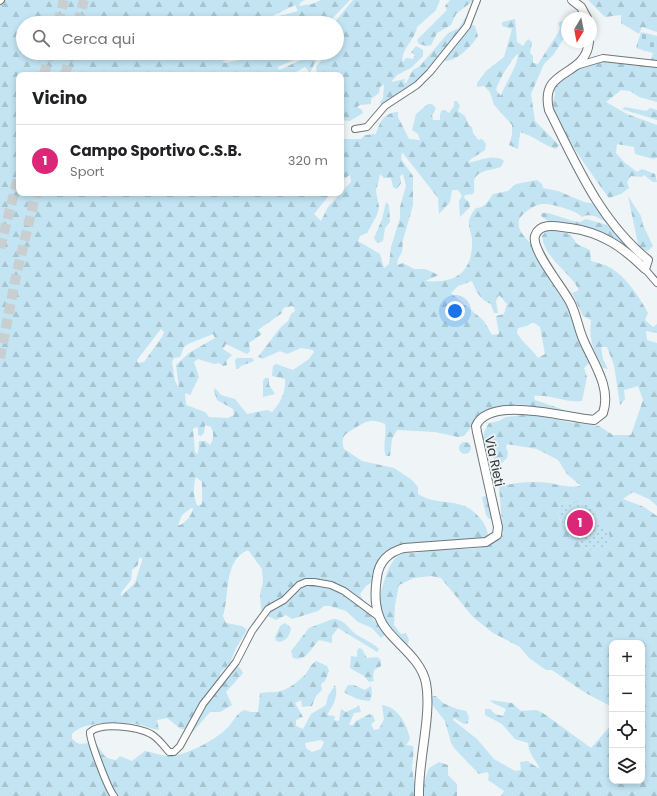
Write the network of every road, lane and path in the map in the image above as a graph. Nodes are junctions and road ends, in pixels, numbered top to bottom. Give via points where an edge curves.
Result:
1 (477, 0) edge
2 (572, 0) edge
3 (584, 12) edge
4 (587, 48) edge
5 (657, 64) edge
6 (575, 66) junction
7 (356, 129) dead end
8 (645, 269) junction
9 (657, 283) edge
10 (379, 617) junction
11 (114, 796) edge
12 (419, 796) edge

1 - 7 street via 467,26 430,72 417,85 385,106 367,127
2 - 3 street
4 - 6 street via 581,62
5 - 6 street via 603,58
6 - 8 street via 549,86 549,110 598,204 648,260
8 - 9 street
8 - 10 street, Via Rieti via 622,247 599,235 548,226 539,230 535,237 536,248 570,302 583,339 598,370 605,401 603,413 594,420 515,408 483,417 476,426 498,527 497,535 486,542 404,548 391,553 378,570 375,593
10 - 11 street via 344,591 331,585 314,582 299,585 284,600 268,609 252,631 236,662 203,704 180,746 174,752 169,752 153,735 146,732 112,726 100,726 90,732 90,742
10 - 12 street, Via Rieti via 419,666 425,682 427,703 418,776

